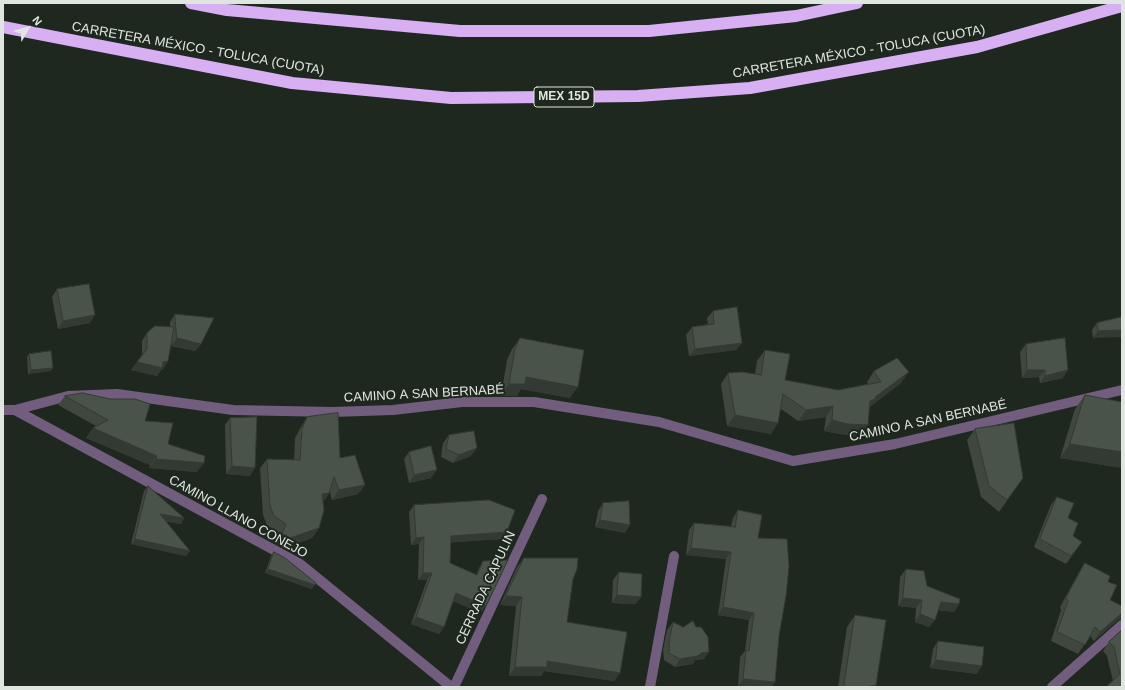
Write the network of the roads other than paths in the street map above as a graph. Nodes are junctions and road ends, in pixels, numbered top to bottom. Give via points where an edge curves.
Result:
1 (190, 3) edge
2 (857, 3) edge
3 (1122, 7) edge
4 (3, 27) edge
5 (1122, 390) edge
6 (3, 410) edge
7 (15, 410) junction
8 (542, 499) dead end
9 (674, 556) dead end
10 (1122, 625) edge
11 (451, 687) edge
12 (454, 687) edge
13 (650, 687) edge
14 (1052, 687) edge

1 - 2 highway via 227,10 460,30 649,31 796,16
3 - 4 highway, CARRETERA MÉXICO - TOLUCA (CUOTA) / MEX 15D via 978,47 750,88 638,96 451,98 292,83
5 - 7 street, CAMINO A SAN BERNABÉ via 895,444 793,461 659,422 534,402 462,402 393,410 332,412 233,410 117,394 68,396
6 - 7 street, CAMINO A SAN BERNABÉ
7 - 11 street, CAMINO LLANO CONEJO via 300,564
8 - 12 street, CERRADA CAPULIN
9 - 13 street
10 - 14 street

